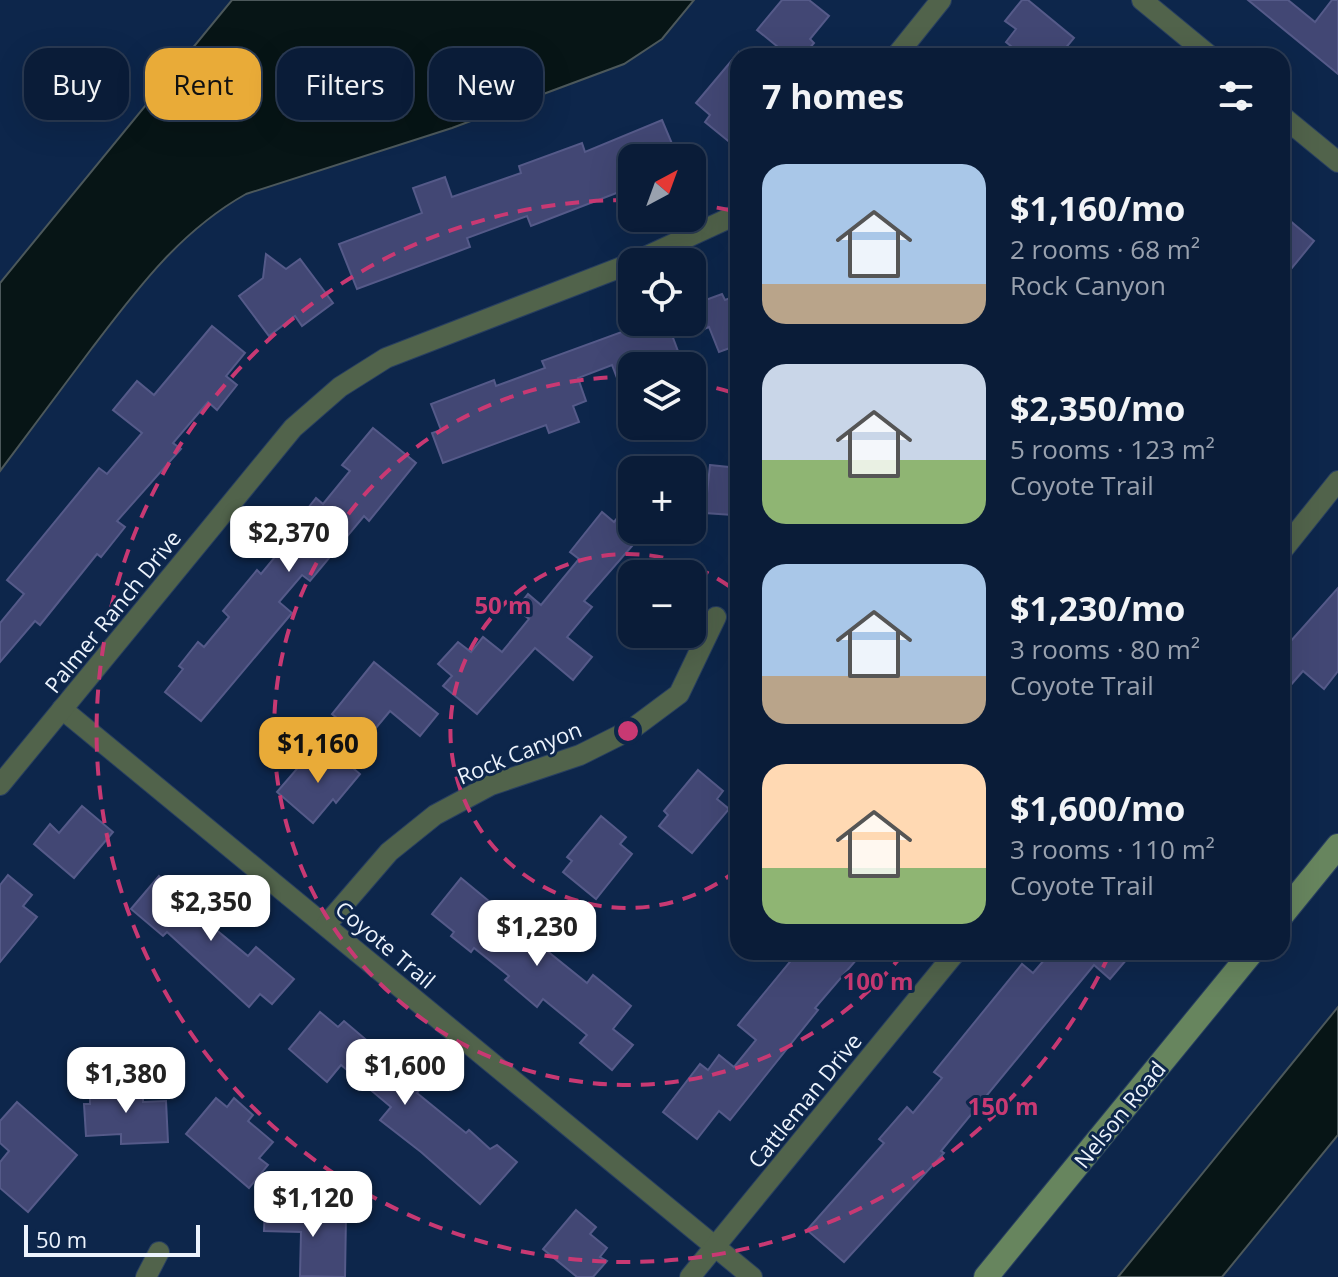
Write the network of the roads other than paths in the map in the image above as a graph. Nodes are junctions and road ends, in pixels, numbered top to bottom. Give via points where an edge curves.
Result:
1 (941, 0) edge
2 (1142, 0) edge
3 (902, 48) edge
4 (1200, 48) edge
5 (1290, 123) edge
6 (1338, 162) edge
7 (730, 218) edge
8 (664, 248) edge
9 (618, 268) edge
10 (1338, 481) edge
11 (1290, 541) edge
12 (716, 617) dead end
13 (62, 709) junction
14 (0, 785) edge
15 (1338, 846) edge
16 (1290, 905) edge
17 (326, 925) junction
18 (949, 960) edge
19 (1245, 960) edge
20 (715, 1247) junction
21 (159, 1252) dead end
22 (146, 1277) edge
23 (690, 1277) edge
24 (752, 1277) edge
25 (986, 1277) edge

1 - 3 street
2 - 4 street
5 - 6 street
7 - 8 street, Palmer Ranch Drive
9 - 13 street, Palmer Ranch Drive via 386,358 340,387 293,428
10 - 11 street
12 - 17 street, Rock Canyon via 679,694 619,736 491,785 435,815 389,852
13 - 14 street, Palmer Ranch Drive
13 - 17 street, Coyote Trail
15 - 16 street
17 - 20 street, Coyote Trail
18 - 20 street, Cattleman Drive
19 - 25 street, Nelson Road
20 - 23 street, Cattleman Drive
20 - 24 street, Coyote Trail
21 - 22 street

